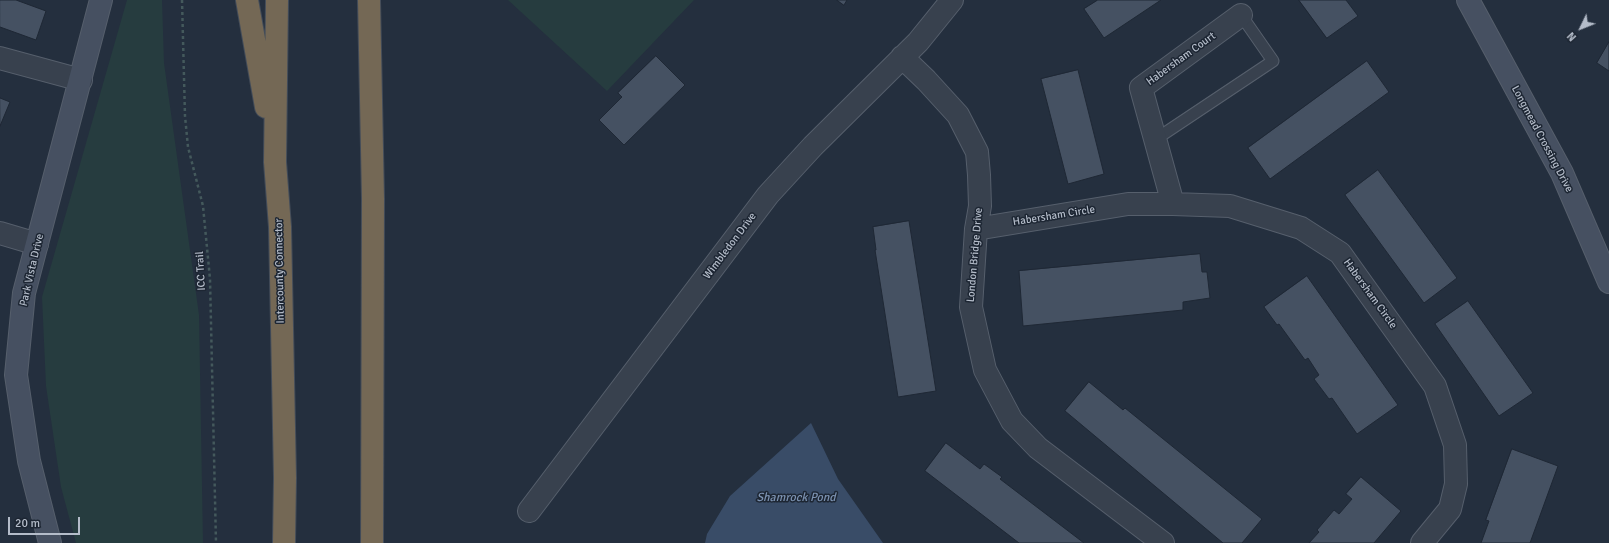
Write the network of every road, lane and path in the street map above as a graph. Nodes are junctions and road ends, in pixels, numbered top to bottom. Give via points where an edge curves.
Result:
1 (101, 0) edge
2 (182, 0) edge
3 (247, 0) edge
4 (277, 0) edge
5 (369, 0) edge
6 (952, 0) edge
7 (1468, 0) edge
8 (1241, 16) joint
9 (0, 58) edge
10 (902, 58) junction
11 (81, 80) junction
12 (1156, 139) junction
13 (275, 162) junction
14 (1174, 204) junction
15 (976, 229) junction
16 (0, 233) edge
17 (37, 244) junction
18 (1609, 282) edge
19 (529, 511) dead end
20 (50, 543) edge
21 (216, 543) edge
22 (284, 543) edge
23 (372, 543) edge
24 (1163, 543) edge
25 (1422, 543) edge

1 - 11 street, Park Vista Drive
2 - 21 path, ICC Trail via 184,116 188,147 203,206 210,279
3 - 13 highway
4 - 13 highway, Intercounty Connector
5 - 23 highway via 373,199
6 - 10 street, Wimbledon Drive
7 - 18 street, Longmead Crossing Drive via 1562,173
8 - 12 street, Habersham Court via 1141,88
8 - 12 lane via 1273,61
9 - 11 street
10 - 15 street, London Bridge Drive via 958,116 977,152 980,206
10 - 19 street, Wimbledon Drive via 813,146 768,195
11 - 17 street, Park Vista Drive
12 - 14 street, Habersham Court
13 - 22 highway, Intercounty Connector via 280,234
14 - 15 street, Habersham Circle via 1128,204
14 - 25 street, Habersham Circle via 1230,206 1301,228 1340,253 1435,386 1455,445 1456,484 1450,509
15 - 24 street, London Bridge Drive via 971,307 985,370 1012,421 1038,448
16 - 17 street
17 - 20 street, Park Vista Drive via 24,293 16,375 28,461

